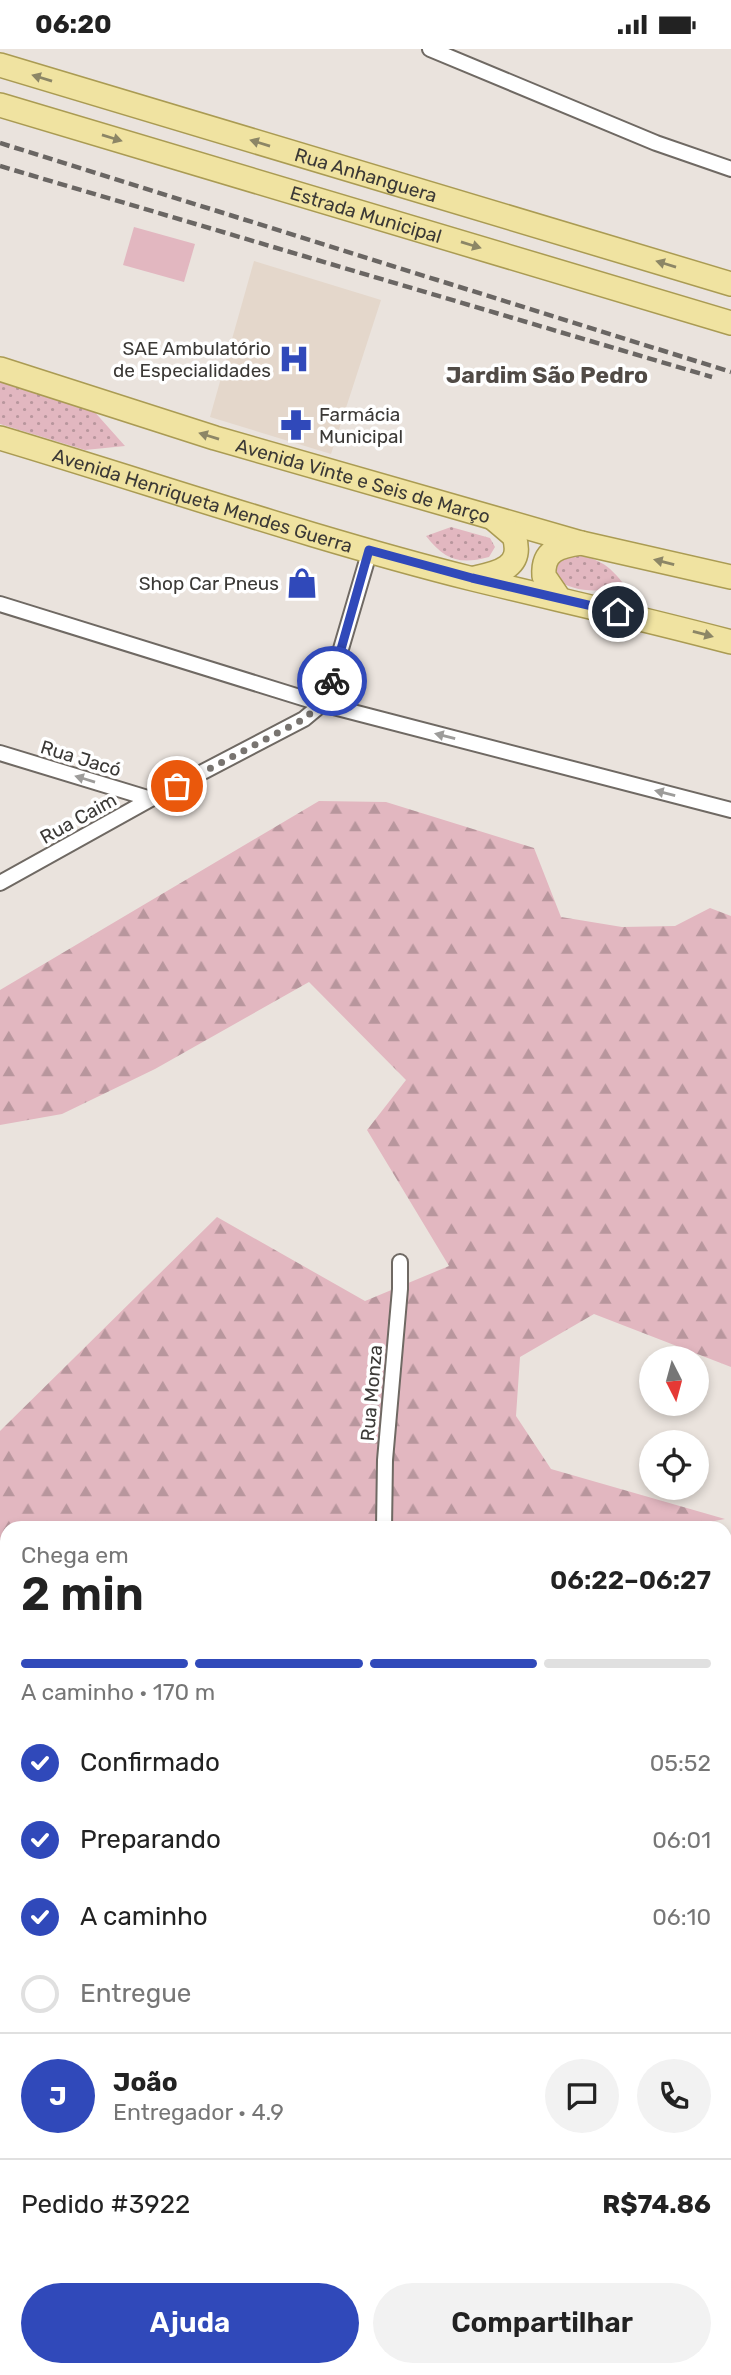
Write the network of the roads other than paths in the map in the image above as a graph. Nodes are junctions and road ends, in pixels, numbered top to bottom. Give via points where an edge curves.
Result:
1 (430, 49) edge
2 (0, 65) edge
3 (0, 105) edge
4 (731, 169) edge
5 (731, 284) edge
6 (731, 323) edge
7 (0, 369) edge
8 (0, 438) edge
9 (490, 516) junction
10 (581, 543) junction
11 (369, 550) junction
12 (731, 577) edge
13 (472, 578) junction
14 (559, 598) junction
15 (0, 604) edge
16 (731, 642) edge
17 (321, 704) junction
18 (0, 753) edge
19 (150, 799) junction
20 (731, 810) edge
21 (0, 883) edge
22 (400, 1262) dead end
23 (384, 1521) edge

1 - 4 street via 656,143
5 -> 2 main road, Rua Anhanguera
3 -> 6 main road, Estrada Municipal
9 -> 7 main road, Avenida Vinte e Seis de Março via 197,433
8 - 11 main road, Avenida Henriqueta Mendes Guerra
9 - 10 main road, Avenida Vinte e Seis de Março
9 - 13 main road via 514,535 516,554 498,573
12 -> 10 main road, Avenida Vinte e Seis de Março
10 - 14 main road via 556,548 546,558 544,576
11 - 13 main road, Avenida Henriqueta Mendes Guerra
11 - 17 street
13 - 14 main road, Avenida Henriqueta Mendes Guerra
14 -> 16 main road, Avenida Henriqueta Mendes Guerra
15 - 17 street
17 - 19 street, Rua Caim via 304,719
20 -> 17 street
19 -> 18 street, Rua Jacó
19 - 21 street, Rua Caim
22 - 23 street, Rua Monza

